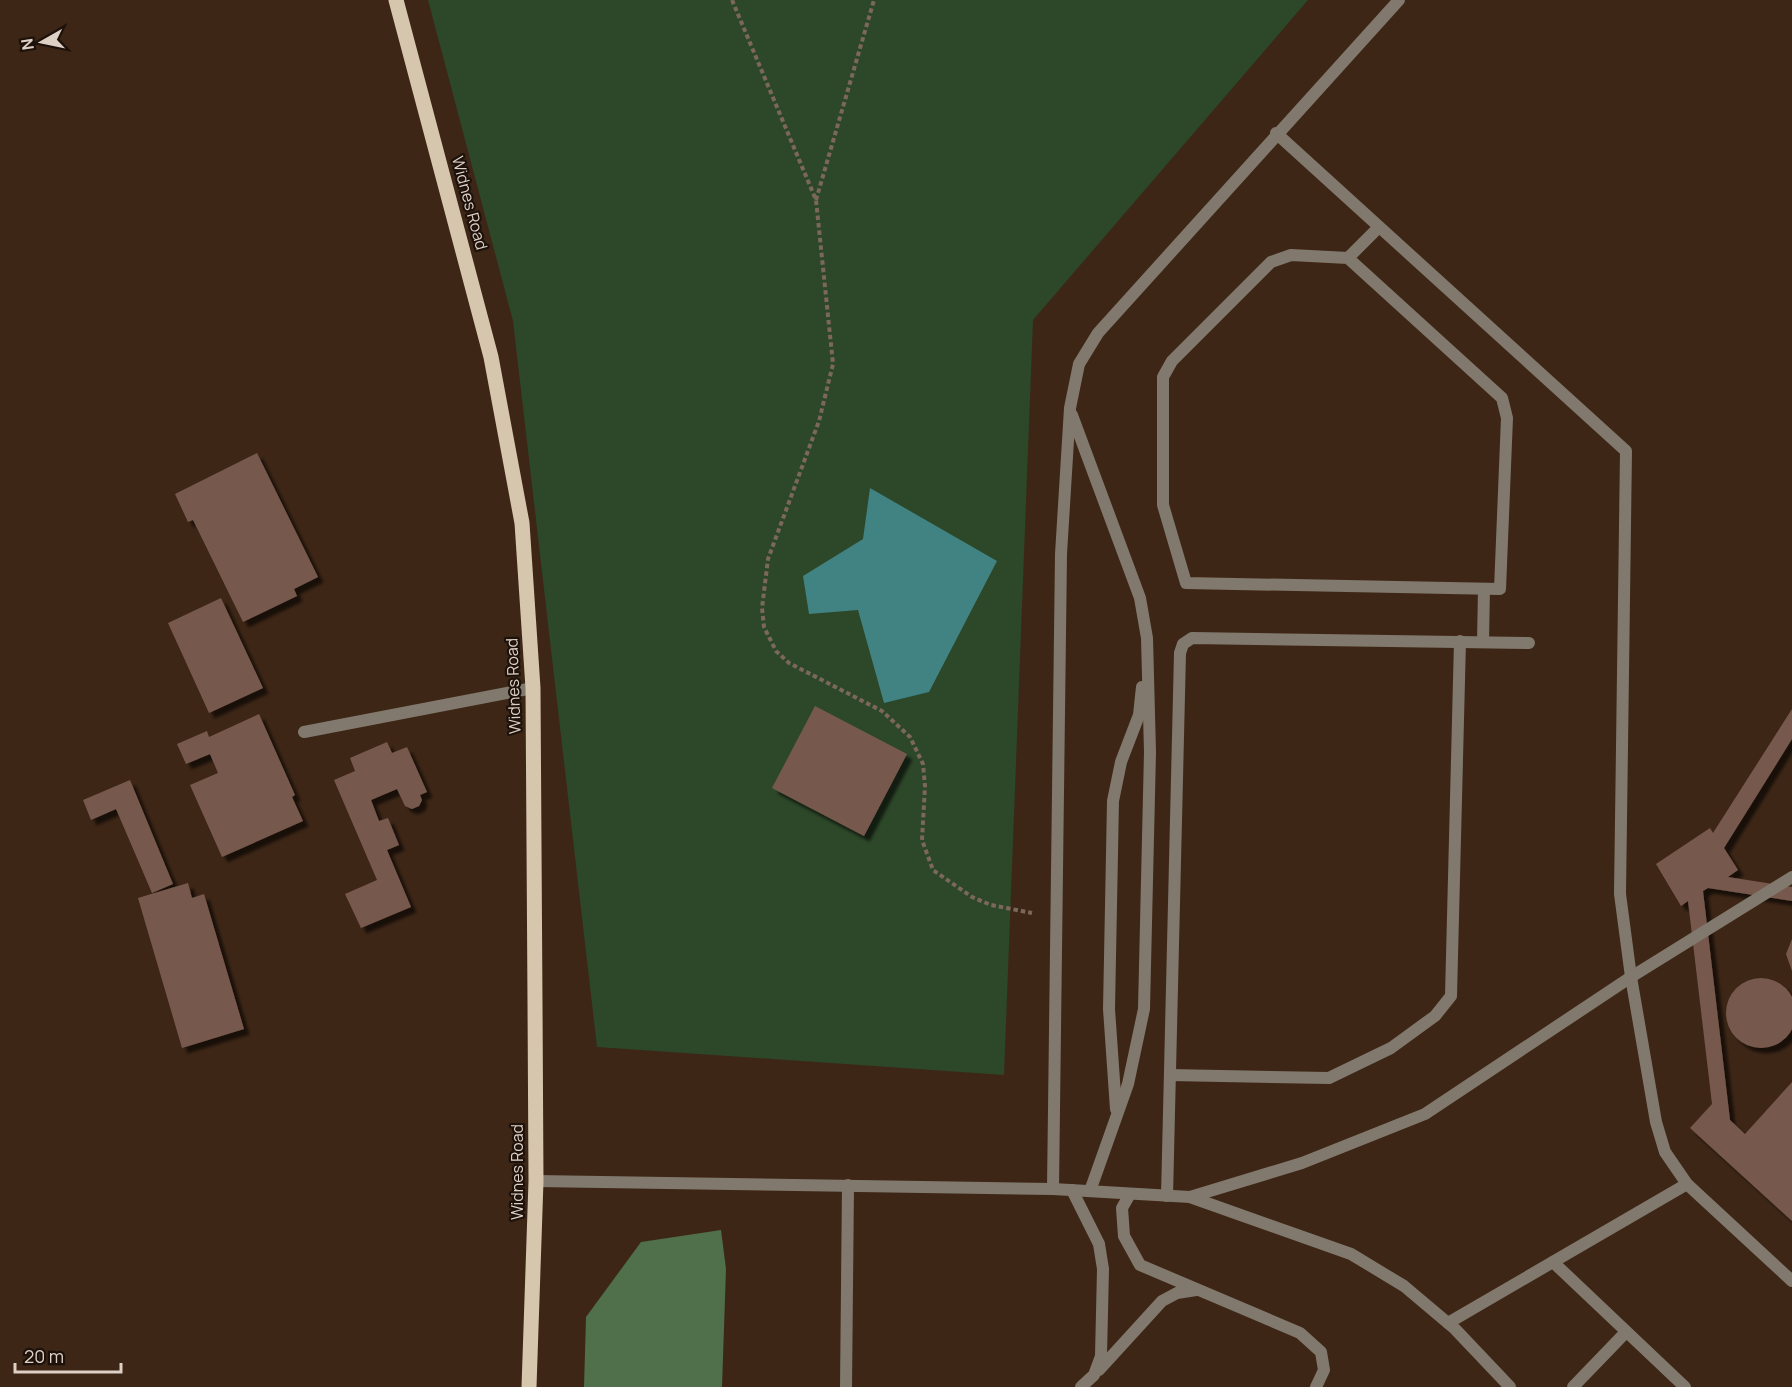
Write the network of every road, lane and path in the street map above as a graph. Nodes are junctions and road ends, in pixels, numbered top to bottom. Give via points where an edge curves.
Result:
1 (396, 0) edge
2 (732, 0) edge
3 (874, 0) edge
4 (1399, 0) edge
5 (1276, 133) junction
6 (816, 200) junction
7 (1379, 226) junction
8 (1347, 258) junction
9 (1070, 408) junction
10 (1484, 589) junction
11 (1147, 638) junction
12 (1460, 641) junction
13 (1483, 642) junction
14 (1529, 643) dead end
15 (533, 688) junction
16 (304, 732) dead end
17 (1792, 877) edge
18 (1056, 914) junction
19 (1630, 977) junction
20 (1170, 1075) junction
21 (1117, 1117) junction
22 (536, 1181) junction
23 (1687, 1184) junction
24 (848, 1185) junction
25 (1053, 1189) junction
26 (1071, 1190) junction
27 (1090, 1191) junction
28 (1130, 1194) junction
29 (1167, 1196) junction
30 (1190, 1197) junction
31 (1553, 1262) junction
32 (1792, 1281) edge
33 (1197, 1289) junction
34 (1448, 1323) junction
35 (1626, 1332) junction
36 (1094, 1375) junction
37 (529, 1387) edge
38 (846, 1387) edge
39 (1081, 1387) edge
40 (1316, 1387) edge
41 (1510, 1387) edge
42 (1574, 1387) edge
43 (1685, 1387) edge

1 - 15 main road, Widnes Road via 491,357 522,523
2 - 6 path
3 - 6 path
4 - 5 lane
5 - 7 lane
5 - 9 lane via 1098,333 1079,364
6 - 18 path via 833,364 819,421 768,559 762,608 764,627 776,651 789,663 882,711 910,737 923,764 922,840 933,870 991,905
7 - 8 lane
7 - 19 lane via 1626,452 1620,894
8 - 10 lane via 1502,398 1507,418 1500,589
8 - 10 lane via 1291,255 1271,262 1172,361 1163,377 1163,505 1186,583
9 - 11 lane via 1140,598
9 - 18 lane via 1061,554
10 - 13 lane
11 - 21 lane via 1150,854 1144,1009
11 - 21 lane via 1139,716 1121,762 1113,801 1109,1009
12 - 13 lane
12 - 20 lane via 1451,996 1435,1016 1391,1048 1329,1078
12 - 20 lane via 1192,638 1183,644
13 - 14 lane
15 - 16 lane
15 - 22 main road, Widnes Road
17 - 19 lane
18 - 25 lane
19 - 23 lane via 1656,1122 1665,1152
19 - 30 lane via 1425,1114 1302,1163
20 - 29 lane
21 - 27 lane
22 - 24 lane
22 - 37 main road, Widnes Road
23 - 31 lane
23 - 32 lane
24 - 25 lane
24 - 38 lane
25 - 26 lane
26 - 27 lane
26 - 36 lane via 1099,1244 1103,1269 1101,1356
27 - 28 lane
28 - 29 lane
28 - 33 lane via 1122,1208 1124,1236 1140,1265
29 - 30 lane
30 - 34 lane via 1351,1254 1404,1286
31 - 34 lane
31 - 35 lane
33 - 36 lane via 1162,1301
33 - 40 lane via 1300,1333 1321,1352 1324,1370
34 - 41 lane
35 - 42 lane
35 - 43 lane
36 - 39 lane

